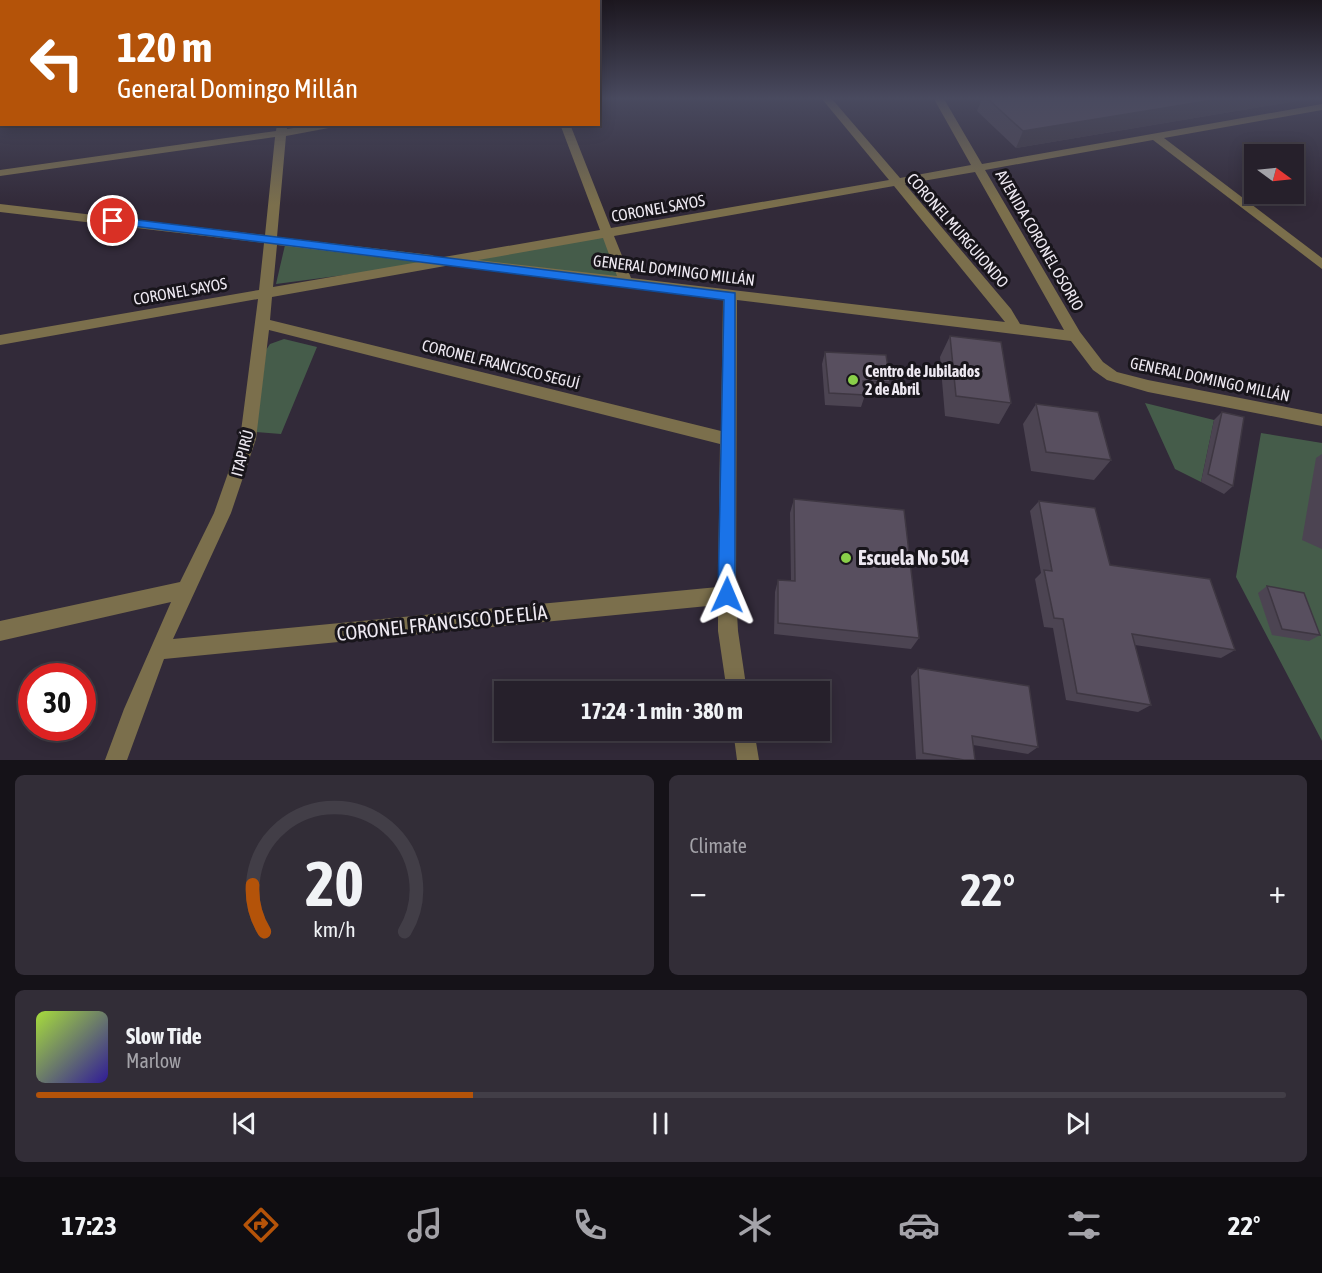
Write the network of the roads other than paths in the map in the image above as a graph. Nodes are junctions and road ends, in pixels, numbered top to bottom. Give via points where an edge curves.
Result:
1 (247, 134) edge
2 (281, 134) edge
3 (569, 134) edge
4 (856, 134) edge
5 (960, 134) edge
6 (1163, 134) edge
7 (1154, 136) junction
8 (979, 166) junction
9 (0, 173) edge
10 (895, 182) junction
11 (0, 208) edge
12 (607, 234) junction
13 (270, 240) junction
14 (451, 261) junction
15 (1322, 265) edge
16 (626, 282) junction
17 (266, 293) junction
18 (730, 296) junction
19 (264, 323) junction
20 (1016, 330) junction
21 (1075, 336) junction
22 (0, 340) edge
23 (1322, 420) edge
24 (729, 440) junction
25 (188, 589) junction
26 (727, 595) junction
27 (0, 631) edge
28 (158, 650) junction
29 (735, 681) edge
30 (745, 741) edge
31 (117, 760) edge
32 (748, 760) edge

1 - 9 street
2 - 13 street, ITAPIRÚ
3 - 12 street
4 - 10 street, CORONEL MURGUIONDO
5 - 8 street, AVENIDA CORONEL OSORIO
6 - 7 street, CORONEL SAYOS
7 - 8 street, CORONEL SAYOS
7 - 15 street
8 - 10 street, CORONEL SAYOS
8 - 21 street, AVENIDA CORONEL OSORIO
10 - 12 street, CORONEL SAYOS
10 - 20 street, CORONEL MURGUIONDO via 1006,312
11 - 13 street, GENERAL DOMINGO MILLÁN
12 - 14 street, CORONEL SAYOS
12 - 16 street
13 - 14 street, GENERAL DOMINGO MILLÁN
13 - 17 street, ITAPIRÚ
14 - 16 street, GENERAL DOMINGO MILLÁN
14 - 17 street, CORONEL SAYOS
16 - 18 street, GENERAL DOMINGO MILLÁN
17 - 19 street, ITAPIRÚ
17 - 22 street, CORONEL SAYOS
18 - 20 street, GENERAL DOMINGO MILLÁN
18 - 24 street
19 - 24 street, CORONEL FRANCISCO SEGUÍ
19 - 25 street, ITAPIRÚ via 248,439
20 - 21 street, GENERAL DOMINGO MILLÁN
21 - 23 street, GENERAL DOMINGO MILLÁN via 1098,366 1112,376
24 - 26 street
25 - 27 street
25 - 28 street, ITAPIRÚ
26 - 28 street, CORONEL FRANCISCO DE ELÍA
26 - 29 street
28 - 31 street, ITAPIRÚ
30 - 32 street

